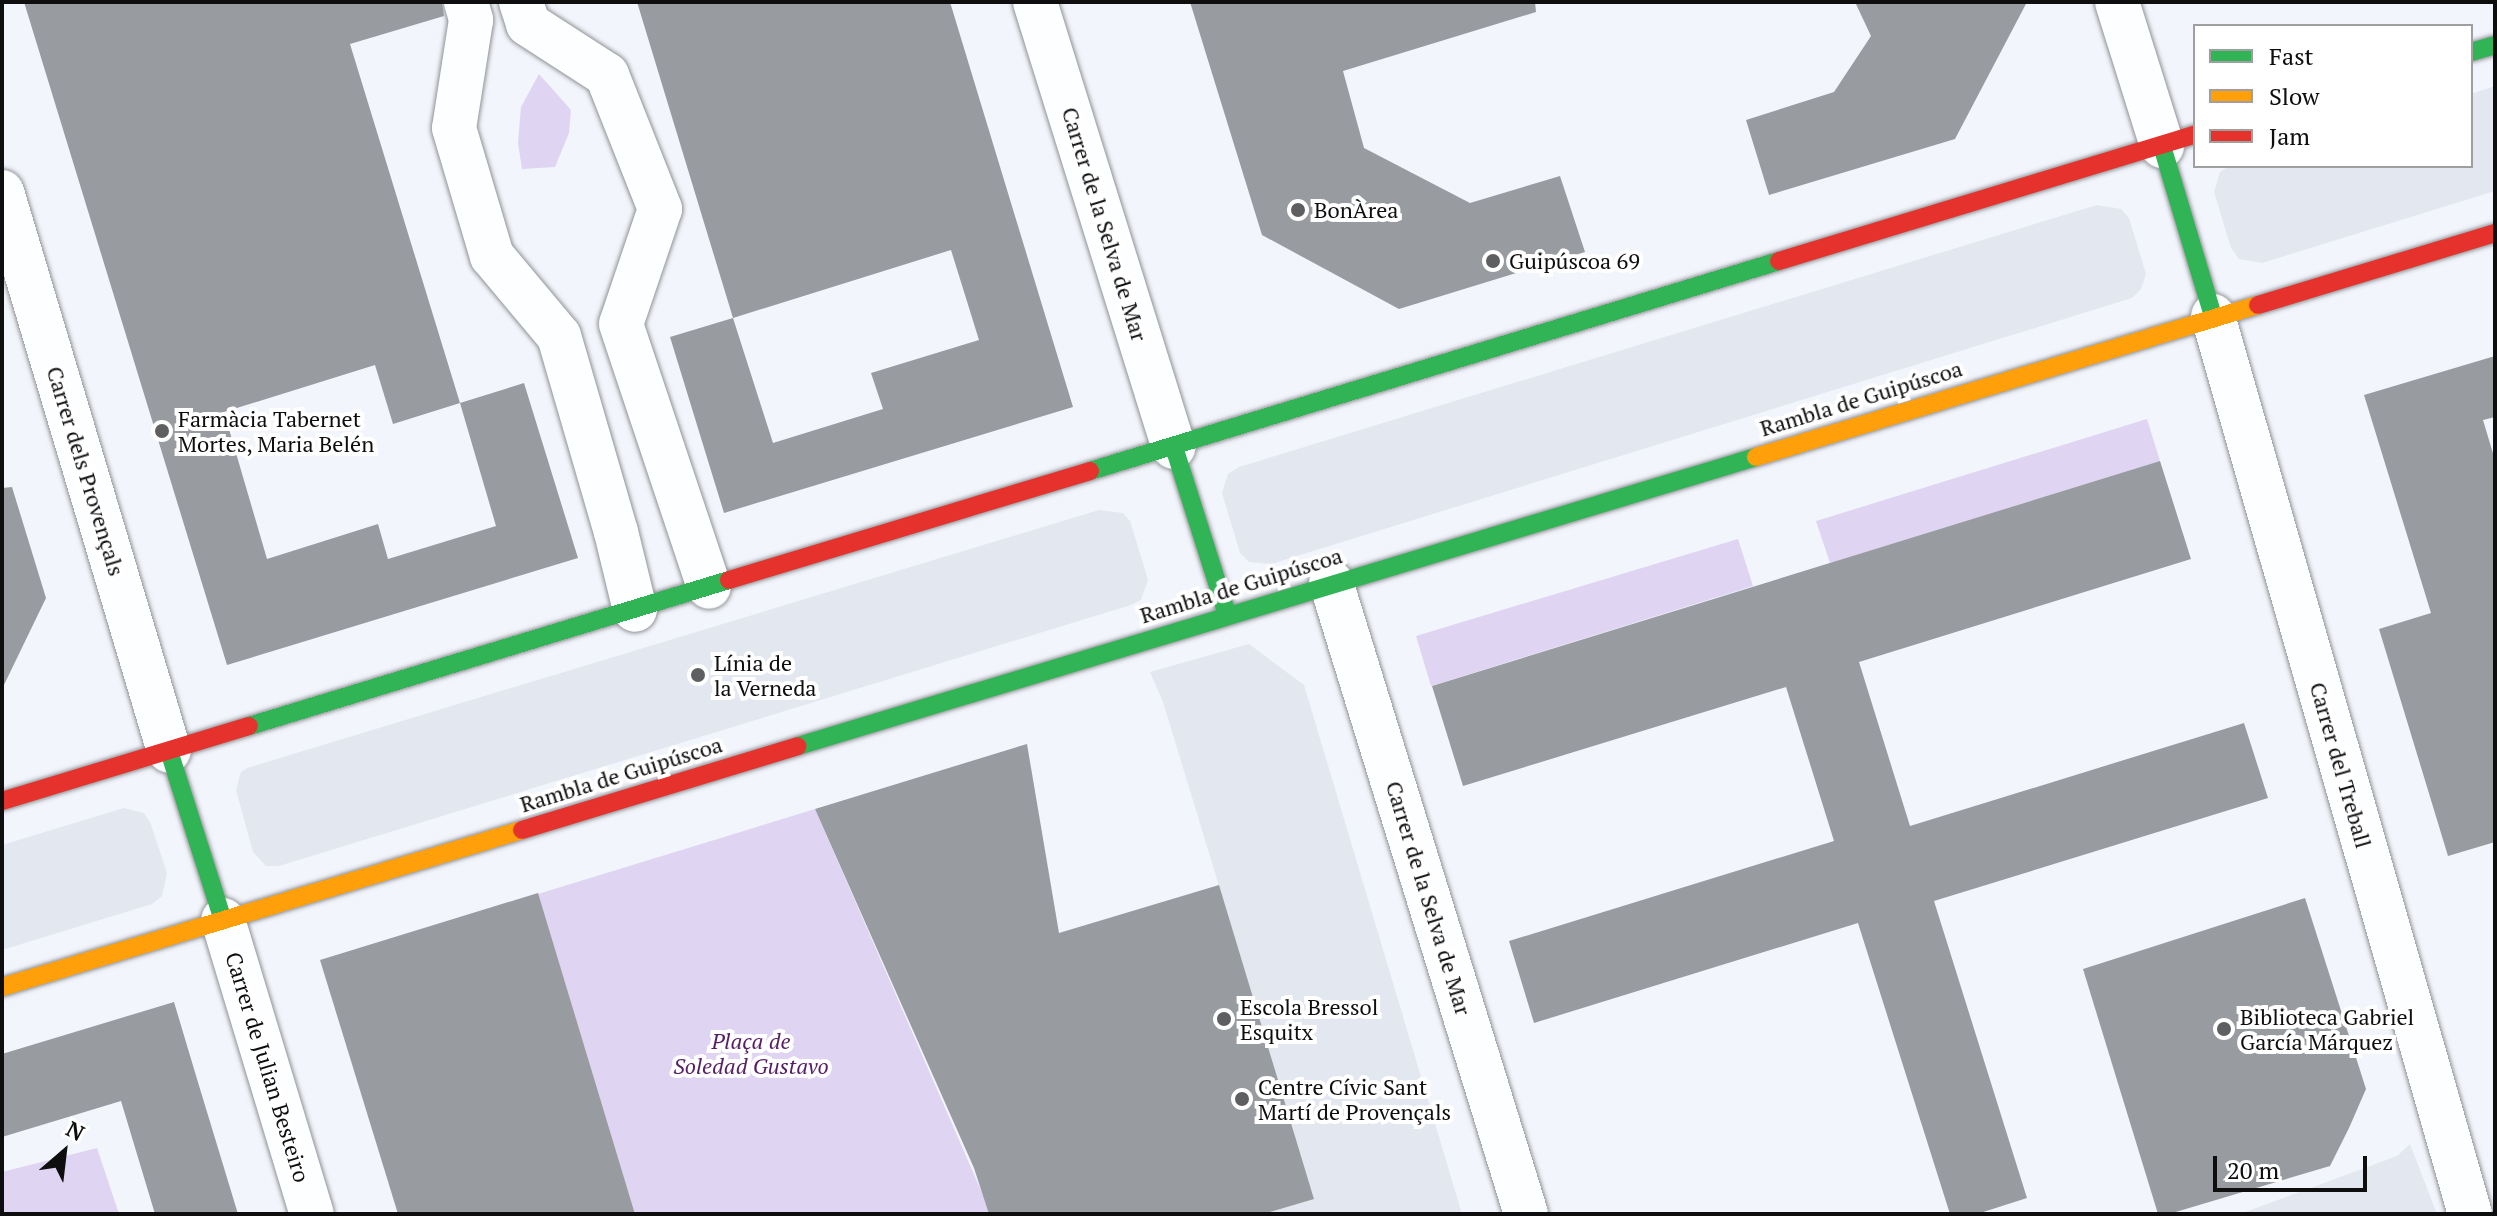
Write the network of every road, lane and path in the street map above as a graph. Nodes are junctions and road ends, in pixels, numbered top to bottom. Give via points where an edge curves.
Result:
1 (466, 2) edge
2 (521, 2) edge
3 (1035, 2) edge
4 (2117, 2) edge
5 (2495, 45) edge
6 (2473, 51) edge
7 (2179, 140) edge
8 (2, 192) edge
9 (2495, 233) edge
10 (2213, 316) junction
11 (1174, 447) junction
12 (1331, 582) junction
13 (709, 587) junction
14 (635, 610) junction
15 (1227, 614) junction
16 (169, 751) junction
17 (2, 801) edge
18 (223, 920) junction
19 (2, 987) edge
20 (312, 1214) edge
21 (1526, 1214) edge
22 (2470, 1214) edge

1 - 14 street via 471,20 454,128 492,256 559,336
2 - 13 street via 528,24 607,75 660,209 621,324
3 - 11 street, Carrer de la Selva de Mar
4 - 7 street
5 - 6 street
7 - 10 street
7 - 11 street
8 - 16 street, Carrer dels Provençals
9 - 10 street, Rambla de Guipúscoa
10 - 12 street, Rambla de Guipúscoa
10 - 22 street, Carrer del Treball
11 - 13 street
11 - 15 street
12 - 15 street, Rambla de Guipúscoa
12 - 21 street, Carrer de la Selva de Mar
13 - 14 street
14 - 16 street
15 - 18 street, Rambla de Guipúscoa
16 - 17 street
16 - 18 street
18 - 19 street, Rambla de Guipúscoa
18 - 20 street, Carrer de Julian Besteiro

